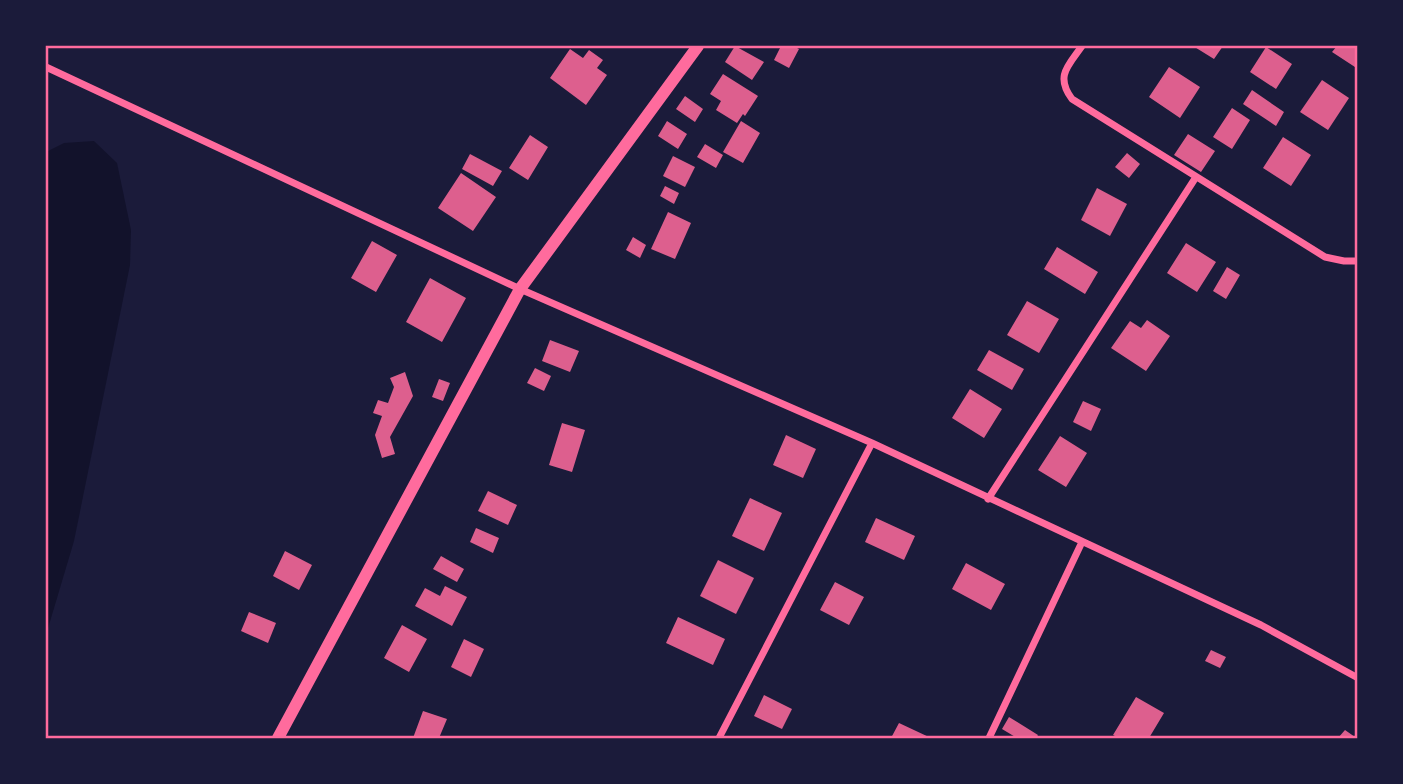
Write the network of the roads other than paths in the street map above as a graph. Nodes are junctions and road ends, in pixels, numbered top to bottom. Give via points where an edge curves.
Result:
1 (698, 46) edge
2 (1082, 46) edge
3 (46, 66) edge
4 (1196, 177) junction
5 (1357, 261) edge
6 (520, 289) junction
7 (872, 443) junction
8 (988, 499) junction
9 (1082, 542) junction
10 (1357, 678) edge
11 (278, 738) edge
12 (719, 738) edge
13 (989, 738) edge

1 - 6 street
2 - 4 street via 1064,71 1063,87 1072,99
3 - 6 street
4 - 5 street via 1325,257
4 - 8 street
6 - 7 street
6 - 11 street
7 - 8 street
7 - 12 street
8 - 9 street
9 - 10 street via 1261,625
9 - 13 street

